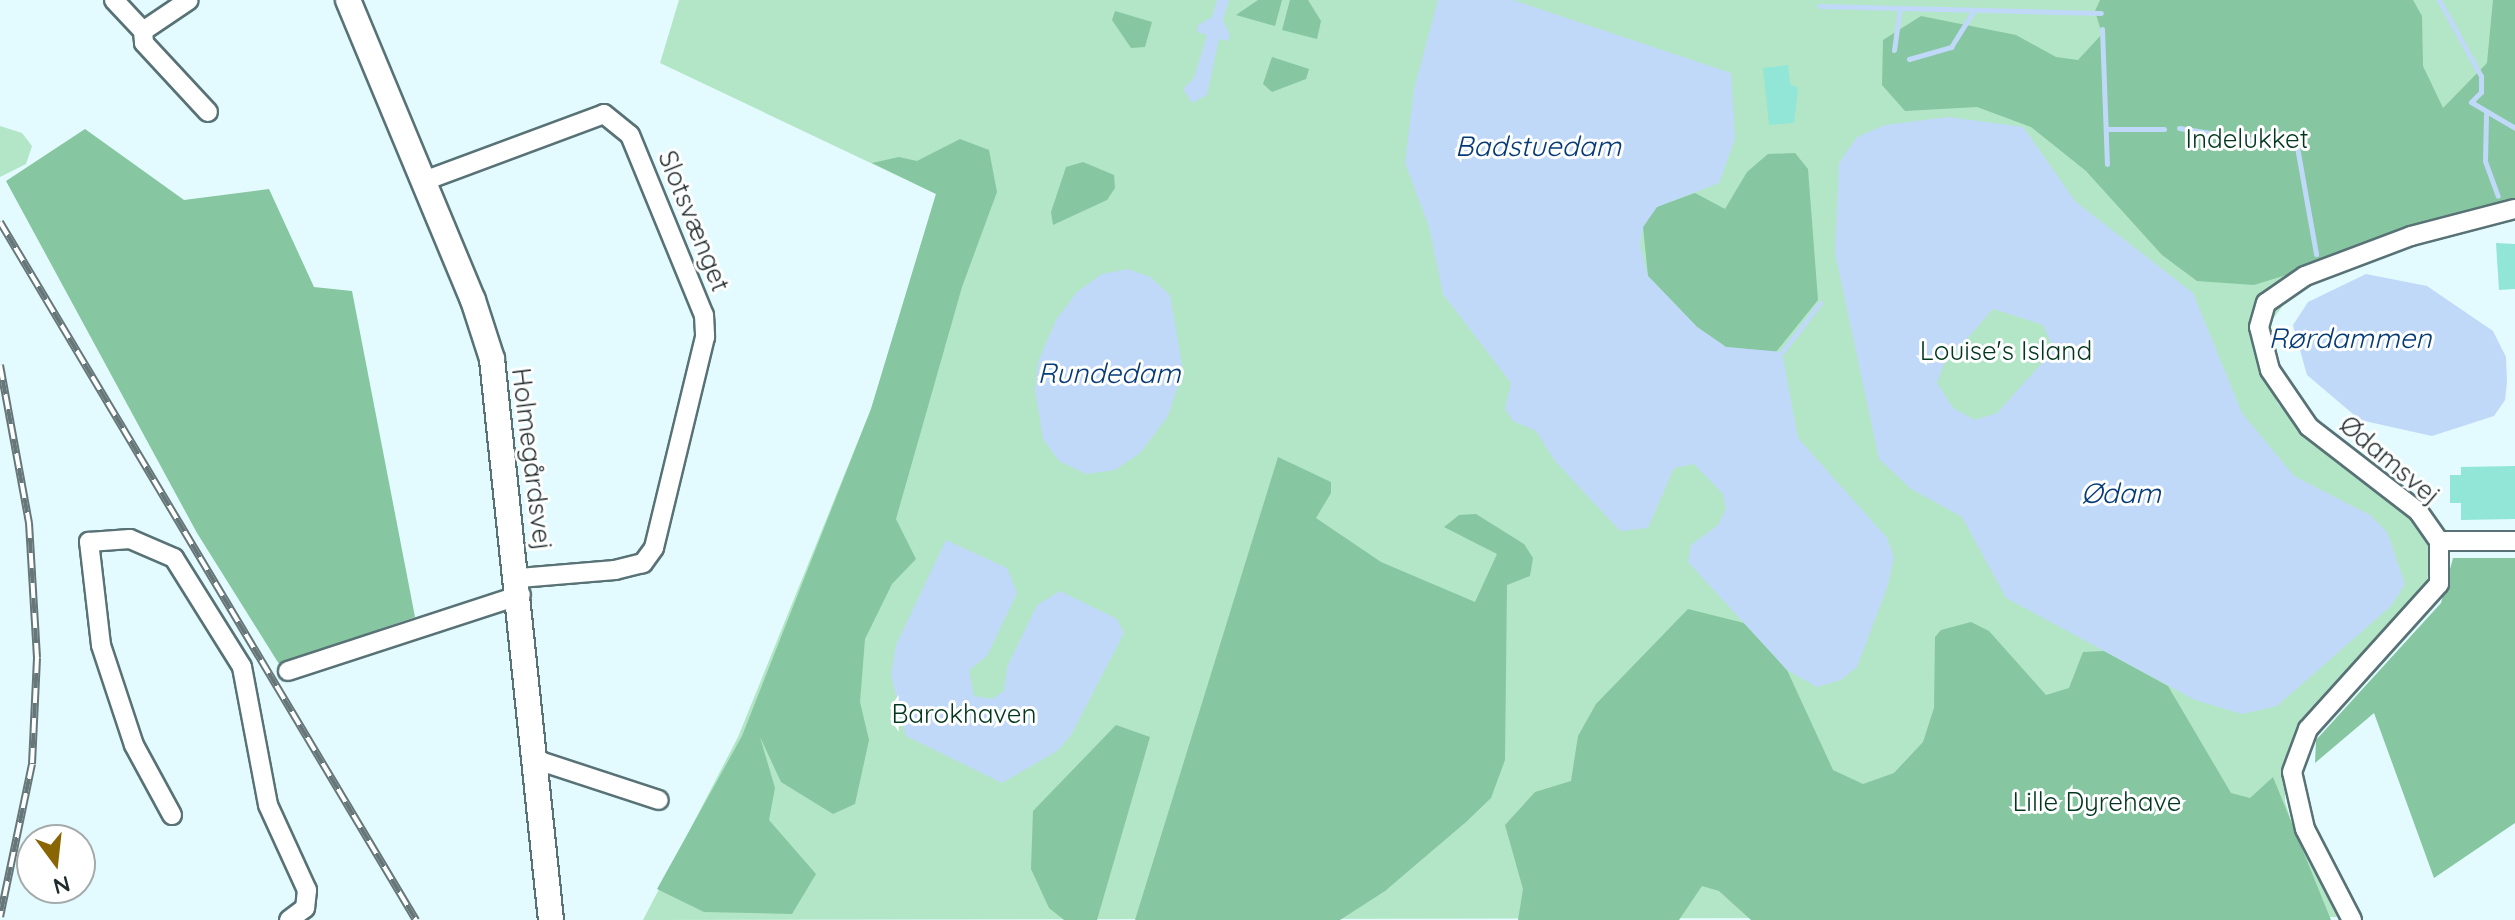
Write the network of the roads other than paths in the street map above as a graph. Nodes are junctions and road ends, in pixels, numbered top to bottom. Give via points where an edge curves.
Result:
1 (114, 0) edge
2 (189, 0) edge
3 (348, 0) edge
4 (143, 31) junction
5 (208, 112) dead end
6 (424, 181) junction
7 (2515, 209) edge
8 (2439, 541) junction
9 (2515, 541) edge
10 (520, 586) junction
11 (288, 671) dead end
12 (537, 760) junction
13 (659, 800) dead end
14 (172, 815) dead end
15 (289, 920) edge
16 (551, 920) edge
17 (2352, 920) edge

1 - 4 street
2 - 4 street
3 - 6 street, Holmegårdsvej
4 - 5 street via 144,43
6 - 10 street, Holmegårdsvej via 492,359
6 - 10 street, Slotsvænget via 588,115 614,118 630,135 704,315 705,337 654,548 643,563
7 - 8 street, Ødamsvej via 2411,236 2305,276 2266,303 2259,327 2270,370 2309,427 2419,512
8 - 9 street
8 - 17 street, Ødamsvej via 2439,584 2308,729 2292,772 2305,829
10 - 11 street, Slotsvænget
10 - 12 street, Holmegårdsvej
12 - 13 street
12 - 16 street, Holmegårdsvej
14 - 15 street via 134,745 101,645 89,542 130,539 174,558 242,667 252,694 268,805 278,838 307,890 305,908

